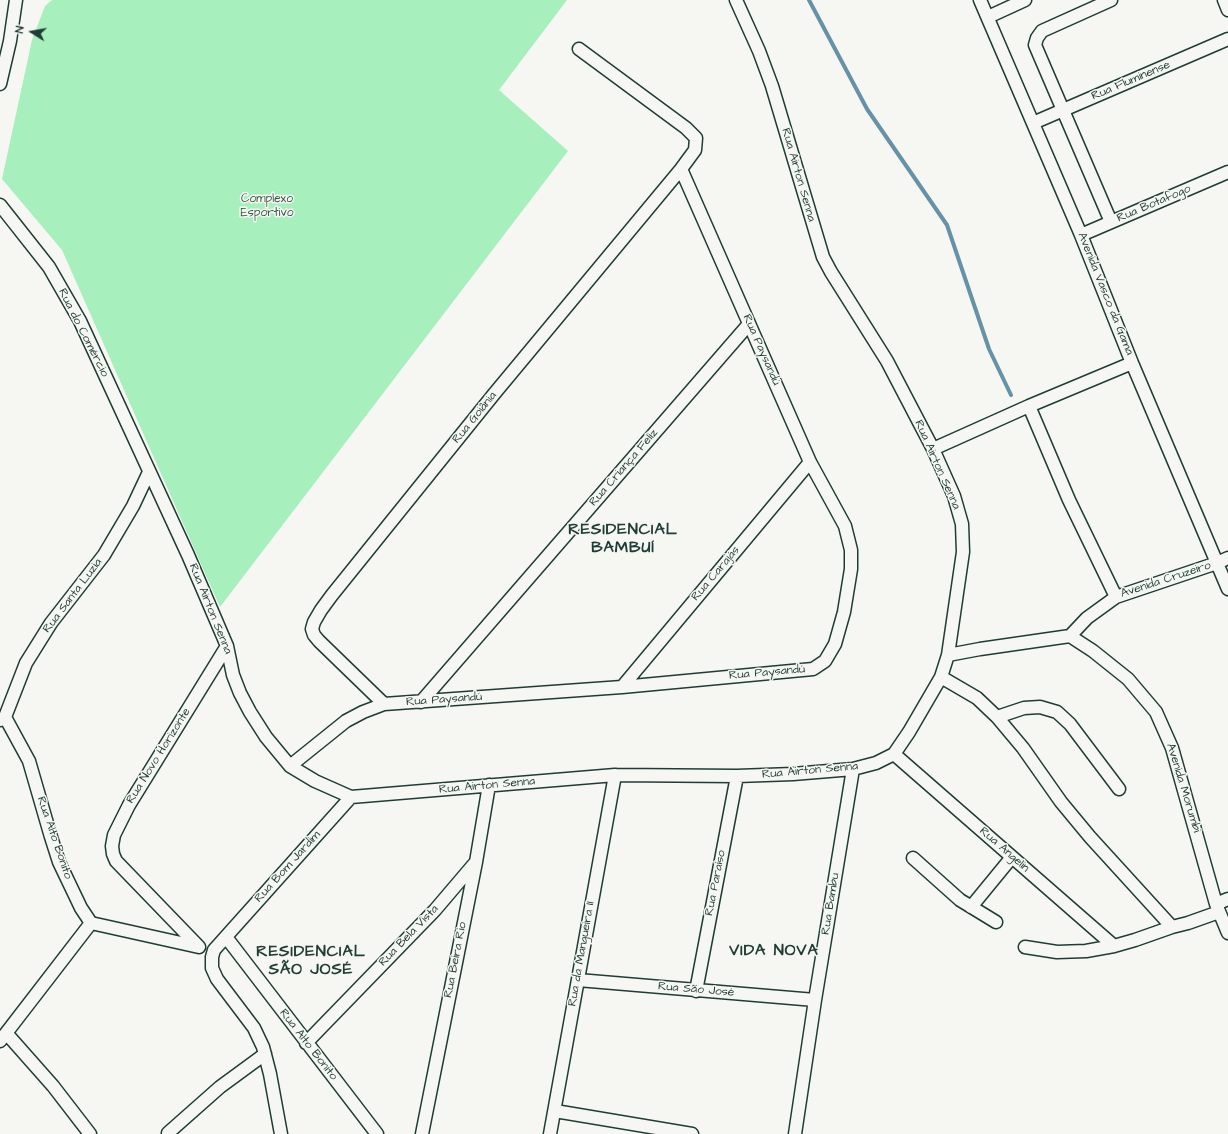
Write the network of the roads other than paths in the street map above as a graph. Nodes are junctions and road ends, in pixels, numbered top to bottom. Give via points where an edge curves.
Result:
1 (16, 0) edge
2 (736, 0) edge
3 (980, 0) edge
4 (1025, 0) edge
5 (1112, 0) edge
6 (1224, 0) edge
7 (1228, 10) edge
8 (988, 17) junction
9 (1228, 39) edge
10 (579, 49) dead end
11 (0, 84) edge
12 (1063, 111) junction
13 (1033, 123) junction
14 (681, 169) junction
15 (1228, 172) edge
16 (0, 205) edge
17 (1111, 222) junction
18 (1081, 235) junction
19 (749, 324) junction
20 (1132, 363) junction
21 (1030, 406) junction
22 (933, 449) junction
23 (810, 462) junction
24 (149, 472) junction
25 (1223, 561) edge
26 (1228, 589) edge
27 (1116, 597) junction
28 (1070, 636) junction
29 (227, 646) junction
30 (948, 655) junction
31 (941, 677) junction
32 (622, 687) junction
33 (421, 702) junction
34 (384, 704) junction
35 (997, 717) junction
36 (2, 719) edge
37 (894, 754) junction
38 (290, 766) junction
39 (853, 770) junction
40 (615, 774) junction
41 (737, 776) junction
42 (489, 785) junction
43 (1119, 789) dead end
44 (351, 797) junction
45 (1012, 857) junction
46 (913, 858) dead end
47 (476, 862) junction
48 (1228, 899) edge
49 (971, 907) junction
50 (1218, 908) junction
51 (996, 922) dead end
52 (91, 923) junction
53 (1172, 927) junction
54 (1228, 933) edge
55 (226, 937) junction
56 (1114, 946) junction
57 (199, 947) junction
58 (1025, 948) dead end
59 (214, 950) junction
60 (578, 980) junction
61 (696, 990) junction
62 (815, 1000) junction
63 (3, 1038) edge
64 (306, 1043) junction
65 (265, 1054) junction
66 (555, 1111) junction
67 (665, 1132) edge
68 (168, 1133) dead end
69 (90, 1134) edge
70 (281, 1134) edge
71 (377, 1134) edge
72 (422, 1134) edge
73 (550, 1134) edge
74 (692, 1134) edge
75 (795, 1134) edge

1 - 11 street
2 - 22 street, Rua Airton Senna via 772,86 823,257 887,361
3 - 8 street, Avenida Vasco da Gama
4 - 8 street
5 - 12 street via 1042,31 1037,38 1035,45
6 - 7 street
8 - 13 street, Avenida Vasco da Gama
9 - 12 street, Rua Fluminense
10 - 14 street, Rua Goiânia via 696,138 695,150
12 - 13 street, Rua Fluminense
12 - 17 street
13 - 18 street, Avenida Vasco da Gama
14 - 19 street, Rua Paysandú
14 - 34 street, Rua Goiânia via 489,400 332,595 314,622 312,629 319,641
15 - 17 street, Rua Botafogo
16 - 24 street, Rua do Comércio via 49,267 80,321
17 - 18 street, Rua Botafogo
18 - 20 street, Avenida Vasco da Gama
19 - 23 street, Rua Paysandú
19 - 33 street, Rua Criança Feliz
20 - 21 street
20 - 25 street, Avenida Vasco da Gama
21 - 22 street
21 - 27 street via 1068,500
22 - 30 street, Rua Airton Senna via 954,496 962,524 963,552
23 - 32 street, Rua Carajás
23 - 32 street, Rua Paysandú via 845,526 851,550 851,569 844,612 835,644 825,661 813,669
24 - 29 street, Rua Airton Senna
24 - 36 street, Rua Santa Luzia via 133,506 104,555 51,623 26,663
25 - 26 street, Avenida Vasco da Gama
25 - 27 street, Avenida Cruzeiro
27 - 28 street, Avenida Cruzeiro via 1087,618
28 - 30 street
28 - 50 street, Avenida Morumbi via 1128,679 1156,712 1172,748
29 - 38 street, Rua Airton Senna via 240,693 266,737
29 - 57 street, Rua Novo Horizonte via 120,821 112,846 116,861
30 - 31 street, Rua Airton Senna
31 - 35 street via 977,698
31 - 37 street, Rua Airton Senna
32 - 33 street, Rua Paysandú
33 - 34 street, Rua Paysandú
34 - 38 street, Rua Paysandú via 346,721
35 - 43 street via 1024,708 1040,707 1057,712 1070,724
35 - 53 street via 1090,837
36 - 52 street, Rua Alto Bonito via 29,761 59,862
37 - 39 street, Rua Airton Senna
37 - 45 street, Rua Angelin
38 - 44 street, Rua Airton Senna via 315,781
39 - 41 street, Rua Airton Senna
39 - 62 street, Rua Bambu
40 - 41 street, Rua Airton Senna
40 - 42 street, Rua Airton Senna
40 - 60 street, Rua da Mangueira II
41 - 61 street, Rua Paraíso
42 - 44 street, Rua Airton Senna
42 - 47 street, Rua Beira Rio
44 - 55 street, Rua Bom Jardim
45 - 49 street
45 - 56 street, Rua Angelin
46 - 49 street
47 - 64 street, Rua Bela Vista via 435,910
47 - 72 street, Rua Beira Rio
48 - 50 street
49 - 51 street
50 - 53 street via 1188,923
50 - 54 street, Avenida Morumbi
52 - 57 street
52 - 63 street
53 - 56 street
55 - 59 street, Rua Bom Jardim
55 - 64 street, Rua Alto Bonito
56 - 58 street via 1086,951 1057,952
57 - 59 street
59 - 65 street via 212,968 217,979 254,1028
60 - 61 street, Rua São José
60 - 66 street, Rua da Mangueira II
61 - 62 street, Rua São José
62 - 75 street, Rua Bambu
63 - 69 street via 53,1086
64 - 71 street, Rua Alto Bonito
65 - 68 street via 220,1087
65 - 70 street
66 - 67 street
66 - 73 street, Rua da Mangueira II
67 - 74 street

